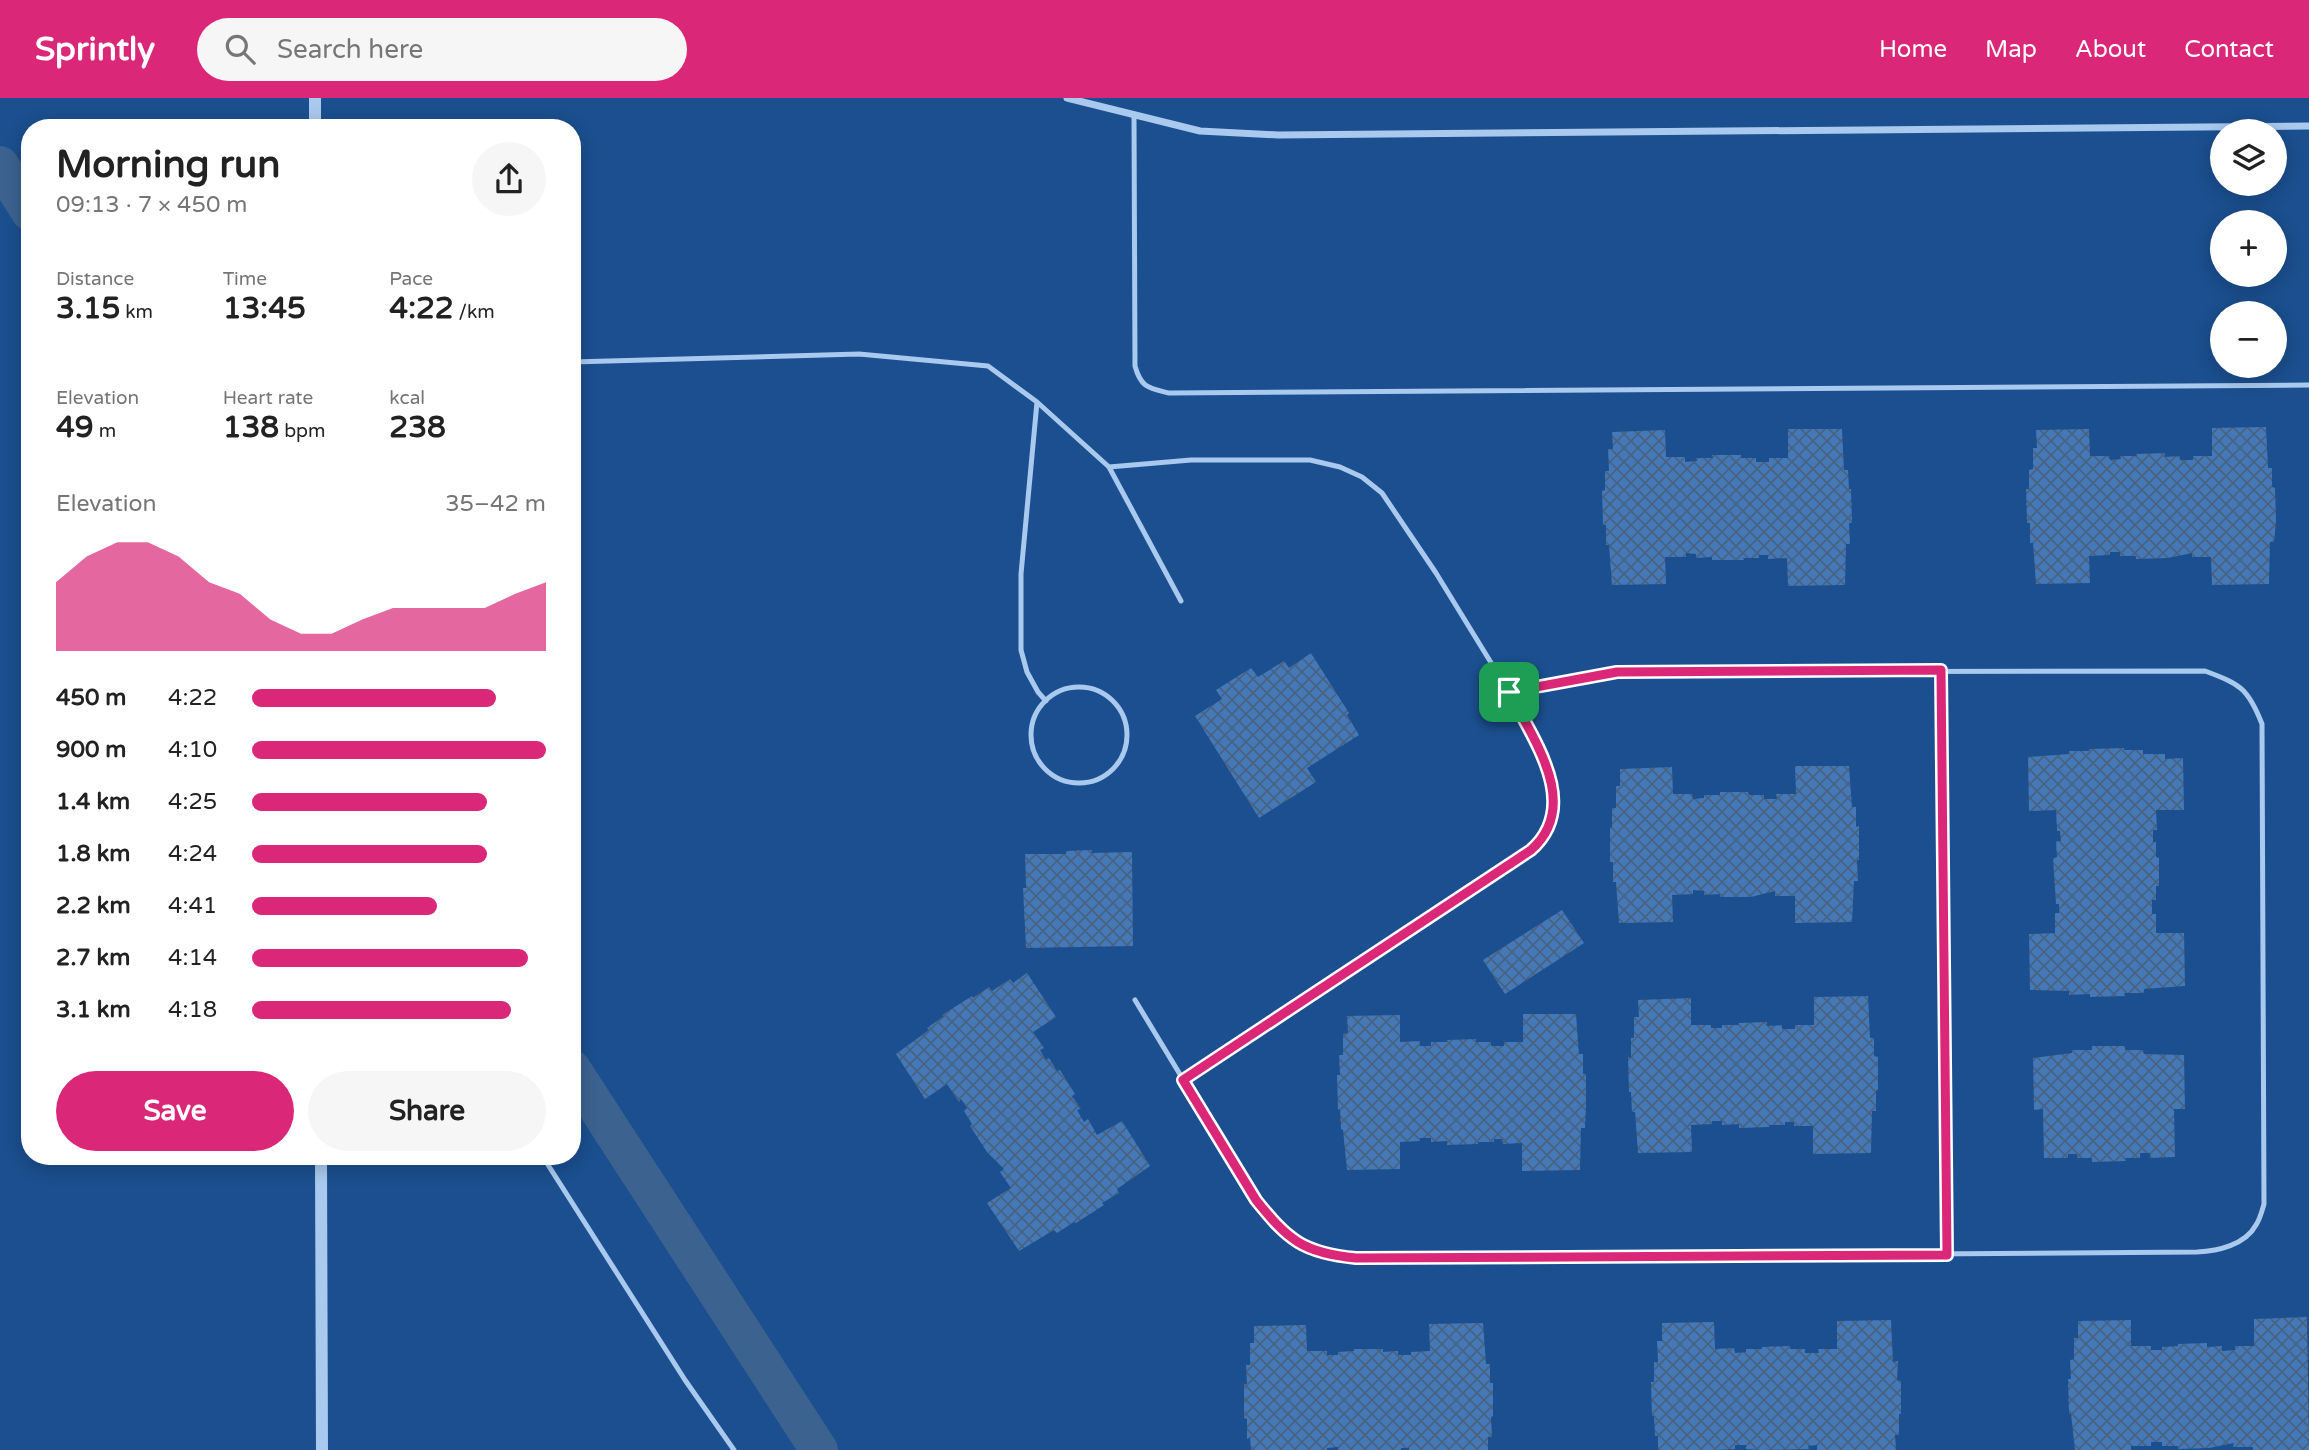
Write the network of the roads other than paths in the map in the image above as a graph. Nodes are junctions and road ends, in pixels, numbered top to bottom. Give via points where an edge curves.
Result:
1 (315, 98) edge
2 (1067, 98) edge
3 (1134, 116) junction
4 (316, 119) edge
5 (2309, 126) edge
6 (581, 362) edge
7 (2309, 385) edge
8 (1037, 402) junction
9 (1109, 467) junction
10 (1181, 601) dead end
11 (1941, 670) junction
12 (1509, 692) junction
13 (1046, 701) junction
14 (1135, 1000) dead end
15 (1183, 1080) junction
16 (321, 1165) edge
17 (548, 1165) edge
18 (1947, 1255) junction
19 (323, 1450) edge
20 (734, 1450) edge

1 - 4 street
2 - 3 street
3 - 5 street via 1200,131 1278,135
3 - 7 lane via 1135,366 1138,379 1148,388 1169,393
6 - 8 lane via 859,354 988,366
8 - 9 lane
8 - 13 lane via 1021,574 1021,650 1027,672
9 - 10 lane
9 - 12 lane via 1191,460 1310,460 1362,477 1382,492
11 - 12 lane via 1617,672
11 - 18 lane
11 - 18 lane via 2205,671 2232,681 2252,698 2262,724 2264,1204 2256,1227 2219,1251
12 - 15 lane via 1549,774 1554,806 1544,838
13 - 13 lane via 1031,731 1039,762 1066,782 1083,784 1113,770 1124,751 1127,729 1114,702 1088,688 1058,692
14 - 15 lane
15 - 18 lane via 1270,1217 1289,1238 1329,1256
16 - 19 street
17 - 20 lane

